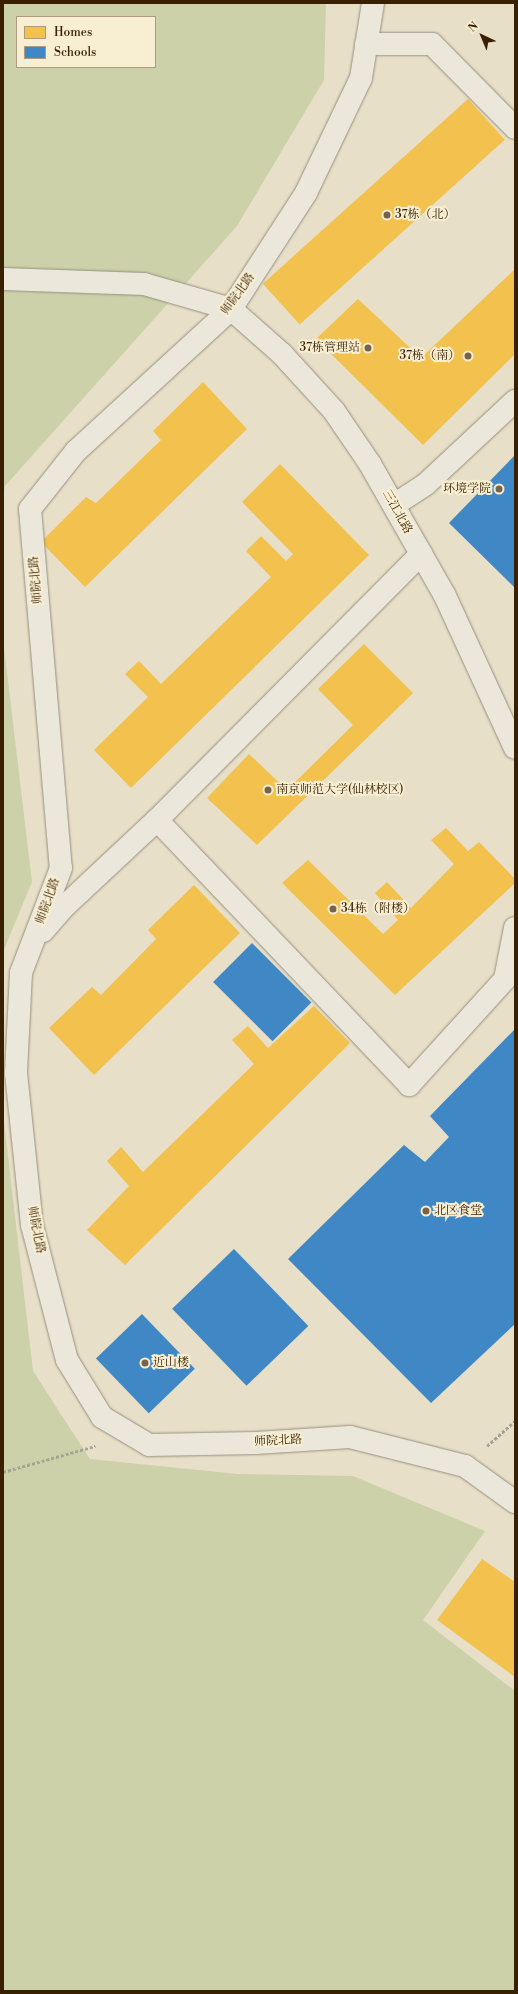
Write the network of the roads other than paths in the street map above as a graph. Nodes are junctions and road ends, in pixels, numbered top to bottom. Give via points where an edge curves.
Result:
1 (372, 3) edge
2 (366, 44) junction
3 (515, 128) edge
4 (3, 280) edge
5 (231, 308) junction
6 (515, 401) edge
7 (394, 505) junction
8 (421, 554) junction
9 (515, 748) edge
10 (157, 820) junction
11 (515, 928) edge
12 (33, 943) junction
13 (515, 1502) edge

1 - 2 street, 师院北路
2 - 3 street via 432,44
2 - 5 street, 师院北路 via 361,78 306,193
4 - 5 street via 144,284
5 - 7 street, 三江北路 via 282,354 334,412 370,464
5 - 12 street, 师院北路 via 76,451 30,509 61,868
6 - 7 street via 426,484
7 - 8 street, 三江北路
8 - 9 street, 三江北路 via 445,596
8 - 10 street
10 - 11 street via 409,1085 505,979
10 - 12 street via 64,906
12 - 13 street, 师院北路 via 21,973 16,1073 32,1225 67,1360 102,1417 149,1445 256,1443 350,1437 465,1466

